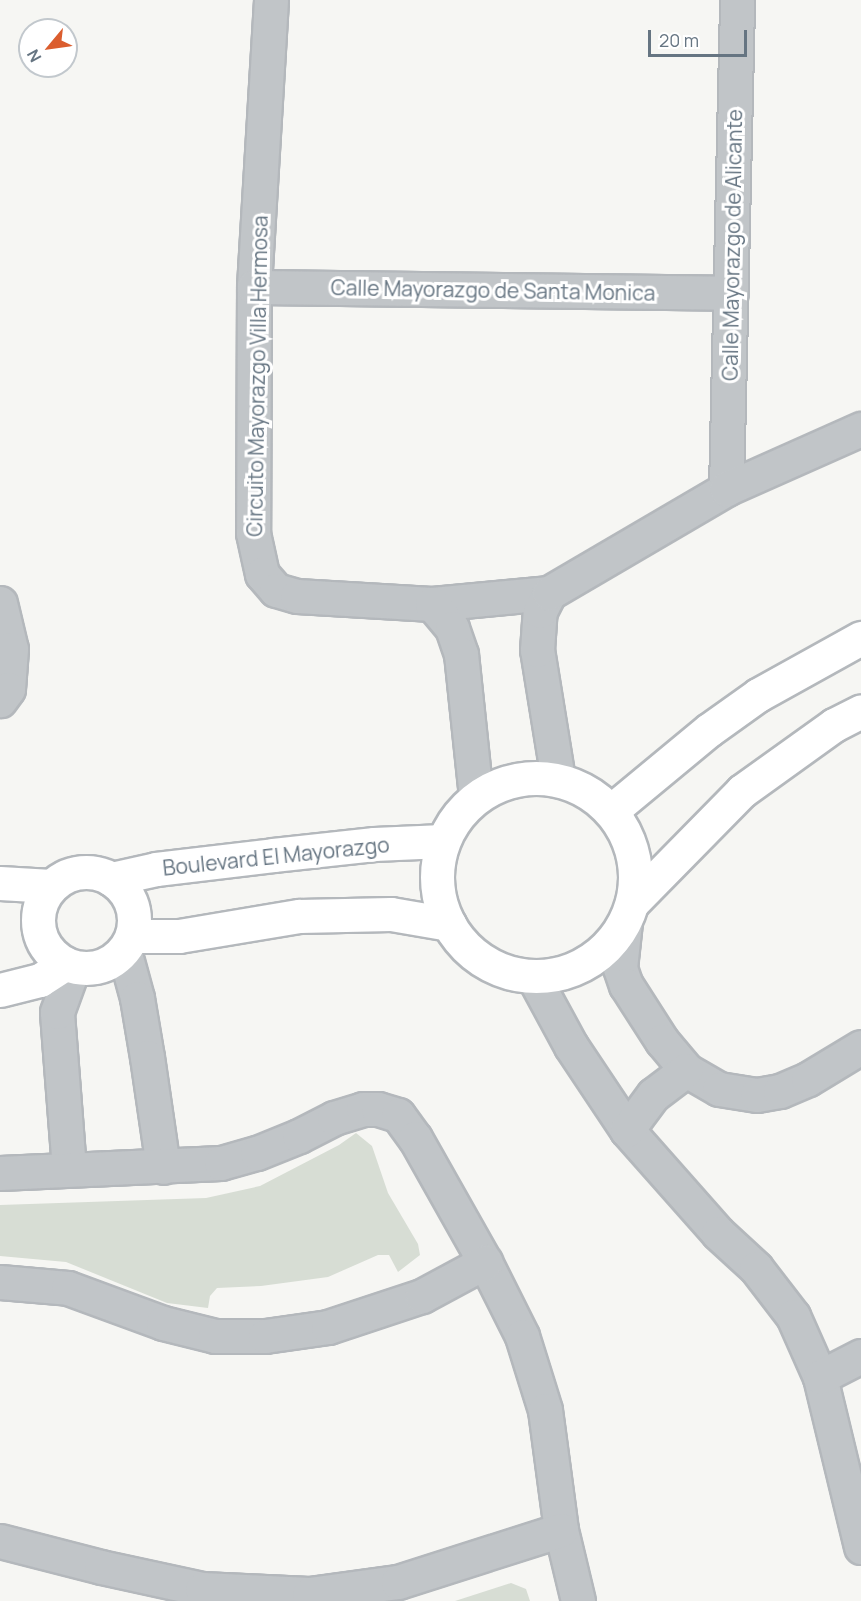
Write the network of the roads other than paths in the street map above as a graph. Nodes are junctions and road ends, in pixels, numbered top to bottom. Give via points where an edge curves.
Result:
1 (271, 0) edge
2 (737, 0) edge
3 (254, 287) junction
4 (732, 293) junction
5 (861, 429) edge
6 (726, 489) junction
7 (549, 593) junction
8 (0, 603) edge
9 (432, 604) junction
10 (861, 638) edge
11 (0, 700) edge
12 (861, 711) edge
13 (558, 779) junction
14 (476, 797) junction
15 (611, 811) junction
16 (443, 841) junction
17 (111, 879) junction
18 (0, 883) edge
19 (51, 886) junction
20 (628, 912) junction
21 (449, 924) junction
22 (128, 943) junction
23 (69, 966) junction
24 (533, 976) junction
25 (0, 990) edge
26 (861, 1047) edge
27 (686, 1070) junction
28 (627, 1130) junction
29 (163, 1167) junction
30 (69, 1169) junction
31 (0, 1173) edge
32 (485, 1262) junction
33 (0, 1282) edge
34 (861, 1356) edge
35 (820, 1377) junction
36 (561, 1530) junction
37 (0, 1541) edge
38 (861, 1547) edge
39 (578, 1601) edge

1 - 3 street, Circuito Mayorazgo Villa Hermosa
2 - 4 street, Calle Mayorazgo de Alicante
3 - 4 street, Calle Mayorazgo de Santa Monica
3 - 9 street, Circuito Mayorazgo Villa Hermosa via 253,533 262,574 276,590 288,595
4 - 6 street, Calle Mayorazgo de Alicante
5 - 6 street
6 - 7 street
7 - 9 street, Circuito Mayorazgo Villa Hermosa
7 - 13 street via 540,611 537,650
8 - 11 street via 11,649 8,690
9 - 14 street via 452,628 461,654
10 - 15 street via 758,695
12 - 20 street via 834,725 742,791
13 - 14 street via 529,777 501,783
13 - 15 street via 587,791
14 - 16 street via 456,816
15 - 20 street via 628,839 635,871
16 - 17 street, Boulevard El Mayorazgo via 374,844 156,868
16 - 21 street via 437,868 439,897
17 - 19 street via 96,872 80,872
17 - 22 street via 132,904 135,920
18 - 19 street
19 - 23 street via 42,899 38,928 47,949
20 - 24 street via 602,951 570,970
20 - 27 street via 620,968 626,985
21 - 22 street via 391,914 299,916
21 - 24 street via 464,945 484,962 507,972
22 - 23 street via 112,962 97,968
22 - 29 street
23 - 25 street via 40,980
23 - 30 street via 57,1012
24 - 28 street via 572,1046
26 - 27 street via 808,1079 768,1095 719,1089
27 - 28 street via 653,1095
28 - 35 street via 718,1233 756,1268 793,1316
29 - 30 street
29 - 32 street via 221,1163 299,1136 334,1118 363,1109 378,1109 398,1115 407,1125
30 - 31 street
32 - 33 street via 412,1299 328,1327 266,1336 214,1335 163,1323 68,1288
32 - 36 street via 522,1336 544,1410
34 - 35 street
35 - 38 street
36 - 37 street via 398,1582 309,1594 202,1589
36 - 39 street

